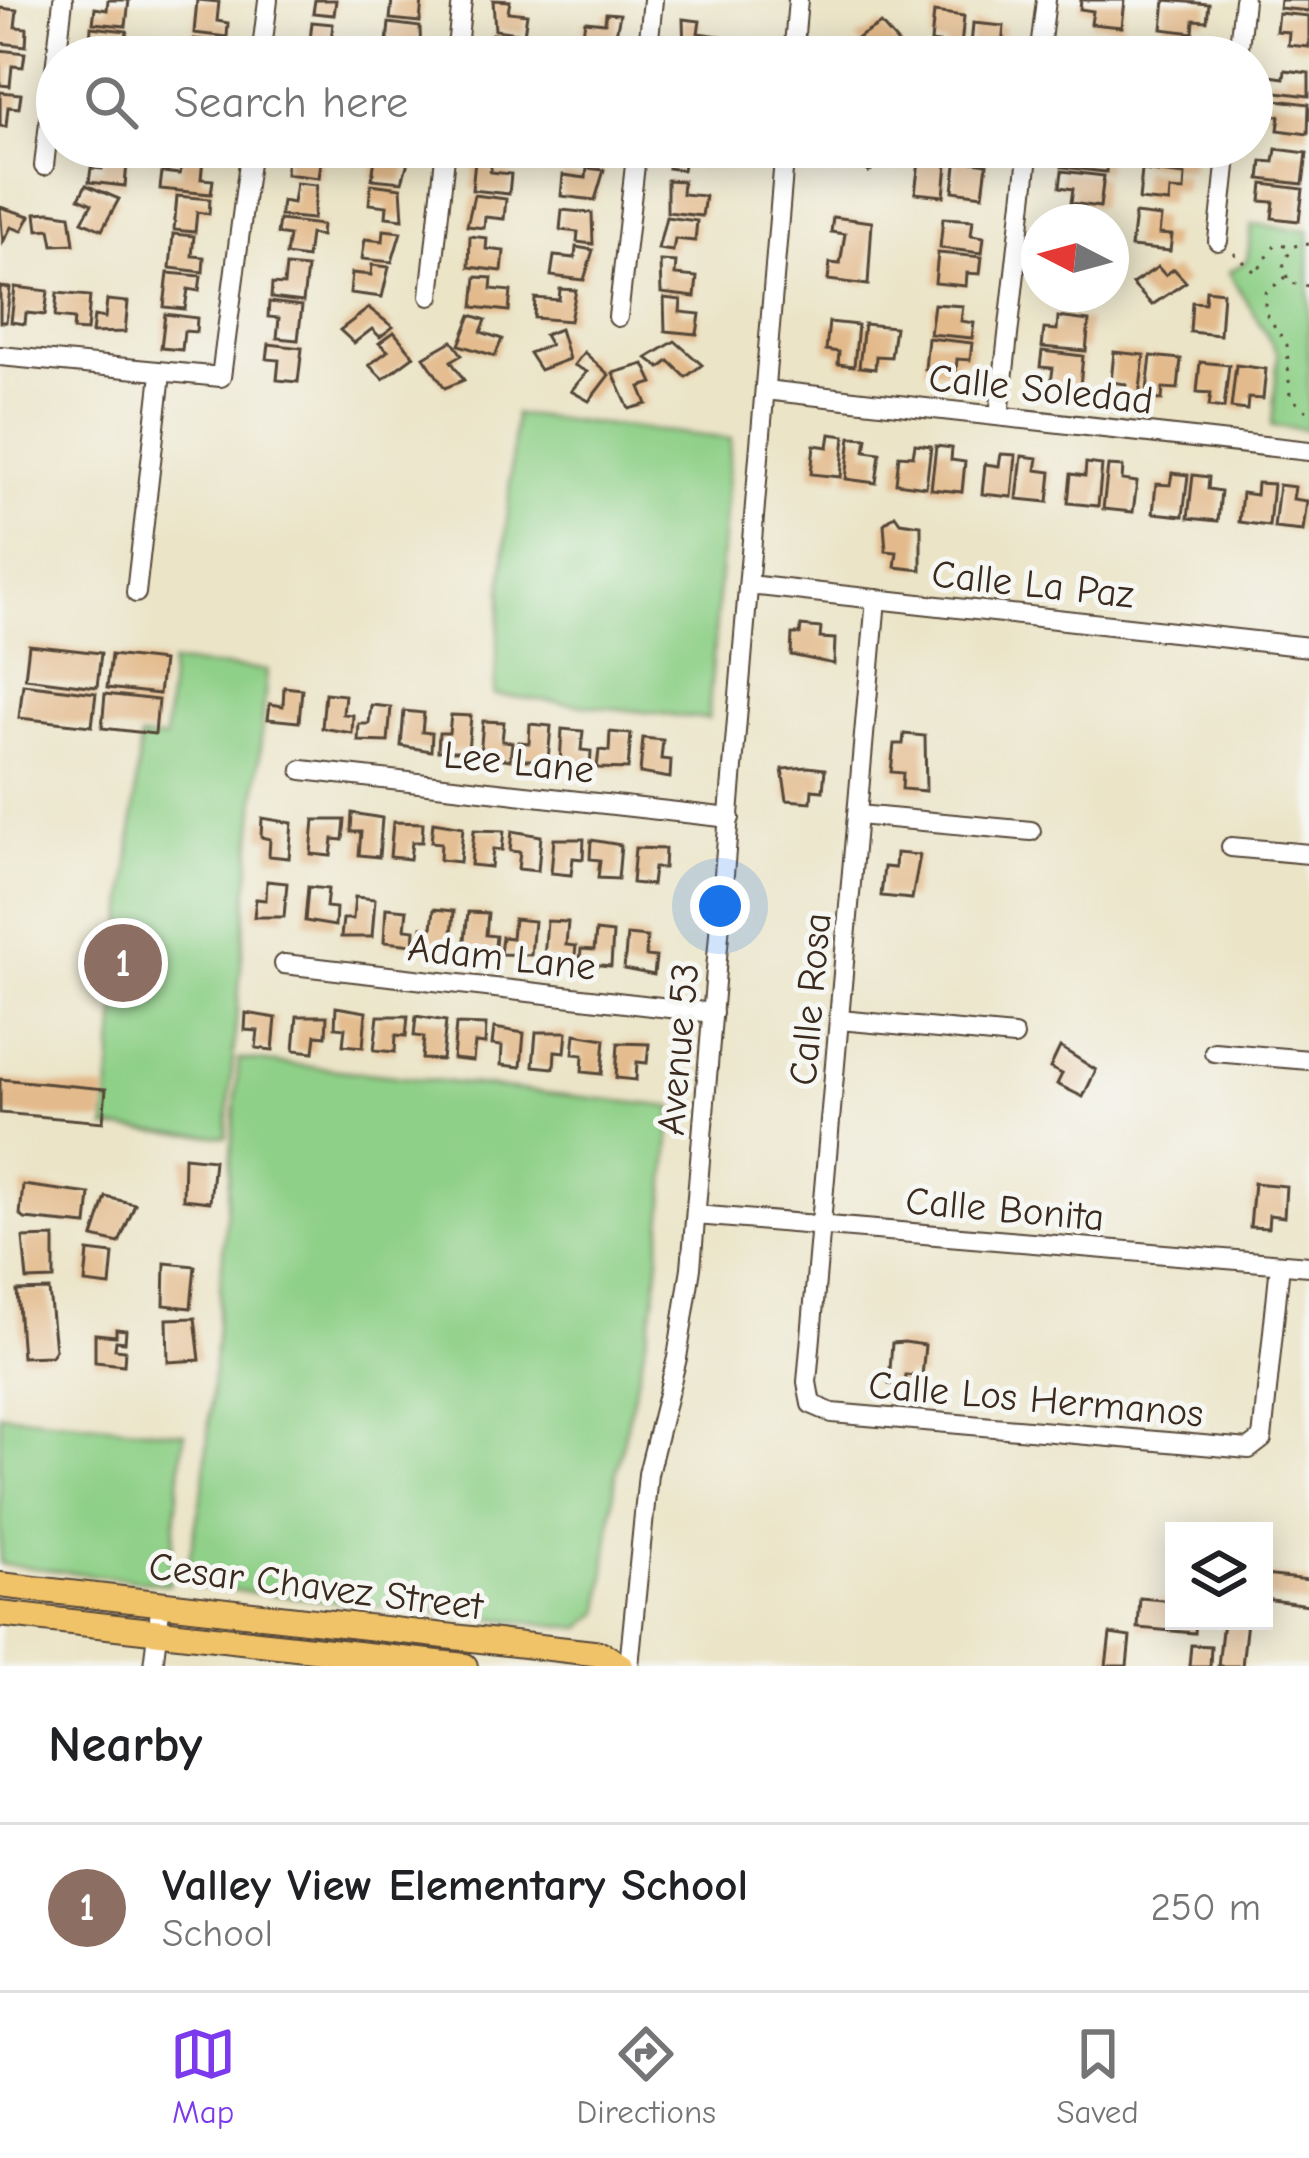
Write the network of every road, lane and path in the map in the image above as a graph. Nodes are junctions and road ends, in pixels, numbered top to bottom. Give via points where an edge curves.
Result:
1 (63, 0) edge
2 (268, 0) edge
3 (462, 0) edge
4 (653, 0) edge
5 (798, 0) edge
6 (1046, 0) edge
7 (1244, 0) edge
8 (59, 36) edge
9 (264, 36) edge
10 (458, 36) edge
11 (649, 36) edge
12 (795, 36) edge
13 (1042, 36) edge
14 (1240, 36) edge
15 (248, 168) edge
16 (444, 168) edge
17 (635, 168) edge
18 (783, 168) edge
19 (1028, 168) edge
20 (1226, 168) edge
21 (1218, 241) joint
22 (1309, 244) edge
23 (1294, 246) junction
24 (1286, 277) junction
25 (1309, 286) edge
26 (430, 296) dead end
27 (618, 317) dead end
28 (1, 356) edge
29 (0, 368) edge
30 (161, 374) junction
31 (765, 390) junction
32 (1309, 413) edge
33 (999, 416) junction
34 (1309, 451) edge
35 (749, 585) junction
36 (136, 593) dead end
37 (876, 599) junction
38 (1309, 647) edge
39 (302, 770) dead end
40 (858, 814) junction
41 (730, 818) junction
42 (1031, 831) dead end
43 (1231, 847) dead end
44 (1309, 854) edge
45 (284, 964) dead end
46 (713, 1012) junction
47 (840, 1020) junction
48 (1014, 1036) dead end
49 (1214, 1052) dead end
50 (1309, 1060) edge
51 (696, 1215) junction
52 (824, 1226) junction
53 (1280, 1264) junction
54 (1309, 1266) edge
55 (811, 1404) joint
56 (0, 1585) edge
57 (161, 1603) junction
58 (0, 1613) edge
59 (31, 1617) junction
60 (288, 1618) junction
61 (157, 1631) junction
62 (153, 1666) edge
63 (465, 1666) edge
64 (625, 1666) edge

1 - 8 street
2 - 9 street
3 - 10 street
4 - 11 street
5 - 12 street
6 - 13 street
7 - 14 street
15 - 30 street via 221,377
16 - 26 street
17 - 27 street
18 - 31 street, Avenue 53
19 - 33 street
20 - 21 street
21 - 23 path via 1256,273 1271,247
22 - 23 path
23 - 24 path via 1284,256
24 - 25 path
24 - 32 path via 1269,288 1264,305 1287,345 1290,397
28 - 29 street
28 - 30 street
30 - 36 street via 155,493
31 - 33 street, Calle Soledad
31 - 35 street, Avenue 53
33 - 34 street, Calle Soledad
35 - 37 street, Calle La Paz
35 - 41 street, Avenue 53
37 - 38 street, Calle La Paz
37 - 40 street, Calle Rosa
39 - 41 street, Lee Lane
40 - 42 street
40 - 47 street, Calle Rosa
41 - 46 street, Avenue 53
43 - 44 street
45 - 46 street, Adam Lane
46 - 51 street, Avenue 53
47 - 48 street
47 - 52 street, Calle Rosa
49 - 50 street
51 - 52 street, Calle Bonita
51 - 64 street, Avenue 53 via 685,1318 648,1474
52 - 53 street, Calle Bonita
52 - 55 street, Calle Rosa
53 - 54 street, Calle Bonita
53 - 55 street, Calle Los Hermanos via 1257,1446 832,1414
56 - 57 main road, Cesar Chavez Street
57 - 59 main road via 136,1616 59,1607
57 - 60 main road, Cesar Chavez Street
57 - 61 street
58 - 59 main road, Cesar Chavez Street
59 - 61 main road, Cesar Chavez Street
60 - 61 main road via 252,1628 180,1620
60 - 64 main road, Cesar Chavez Street via 602,1654
61 - 62 street
61 - 63 main road, Cesar Chavez Street

